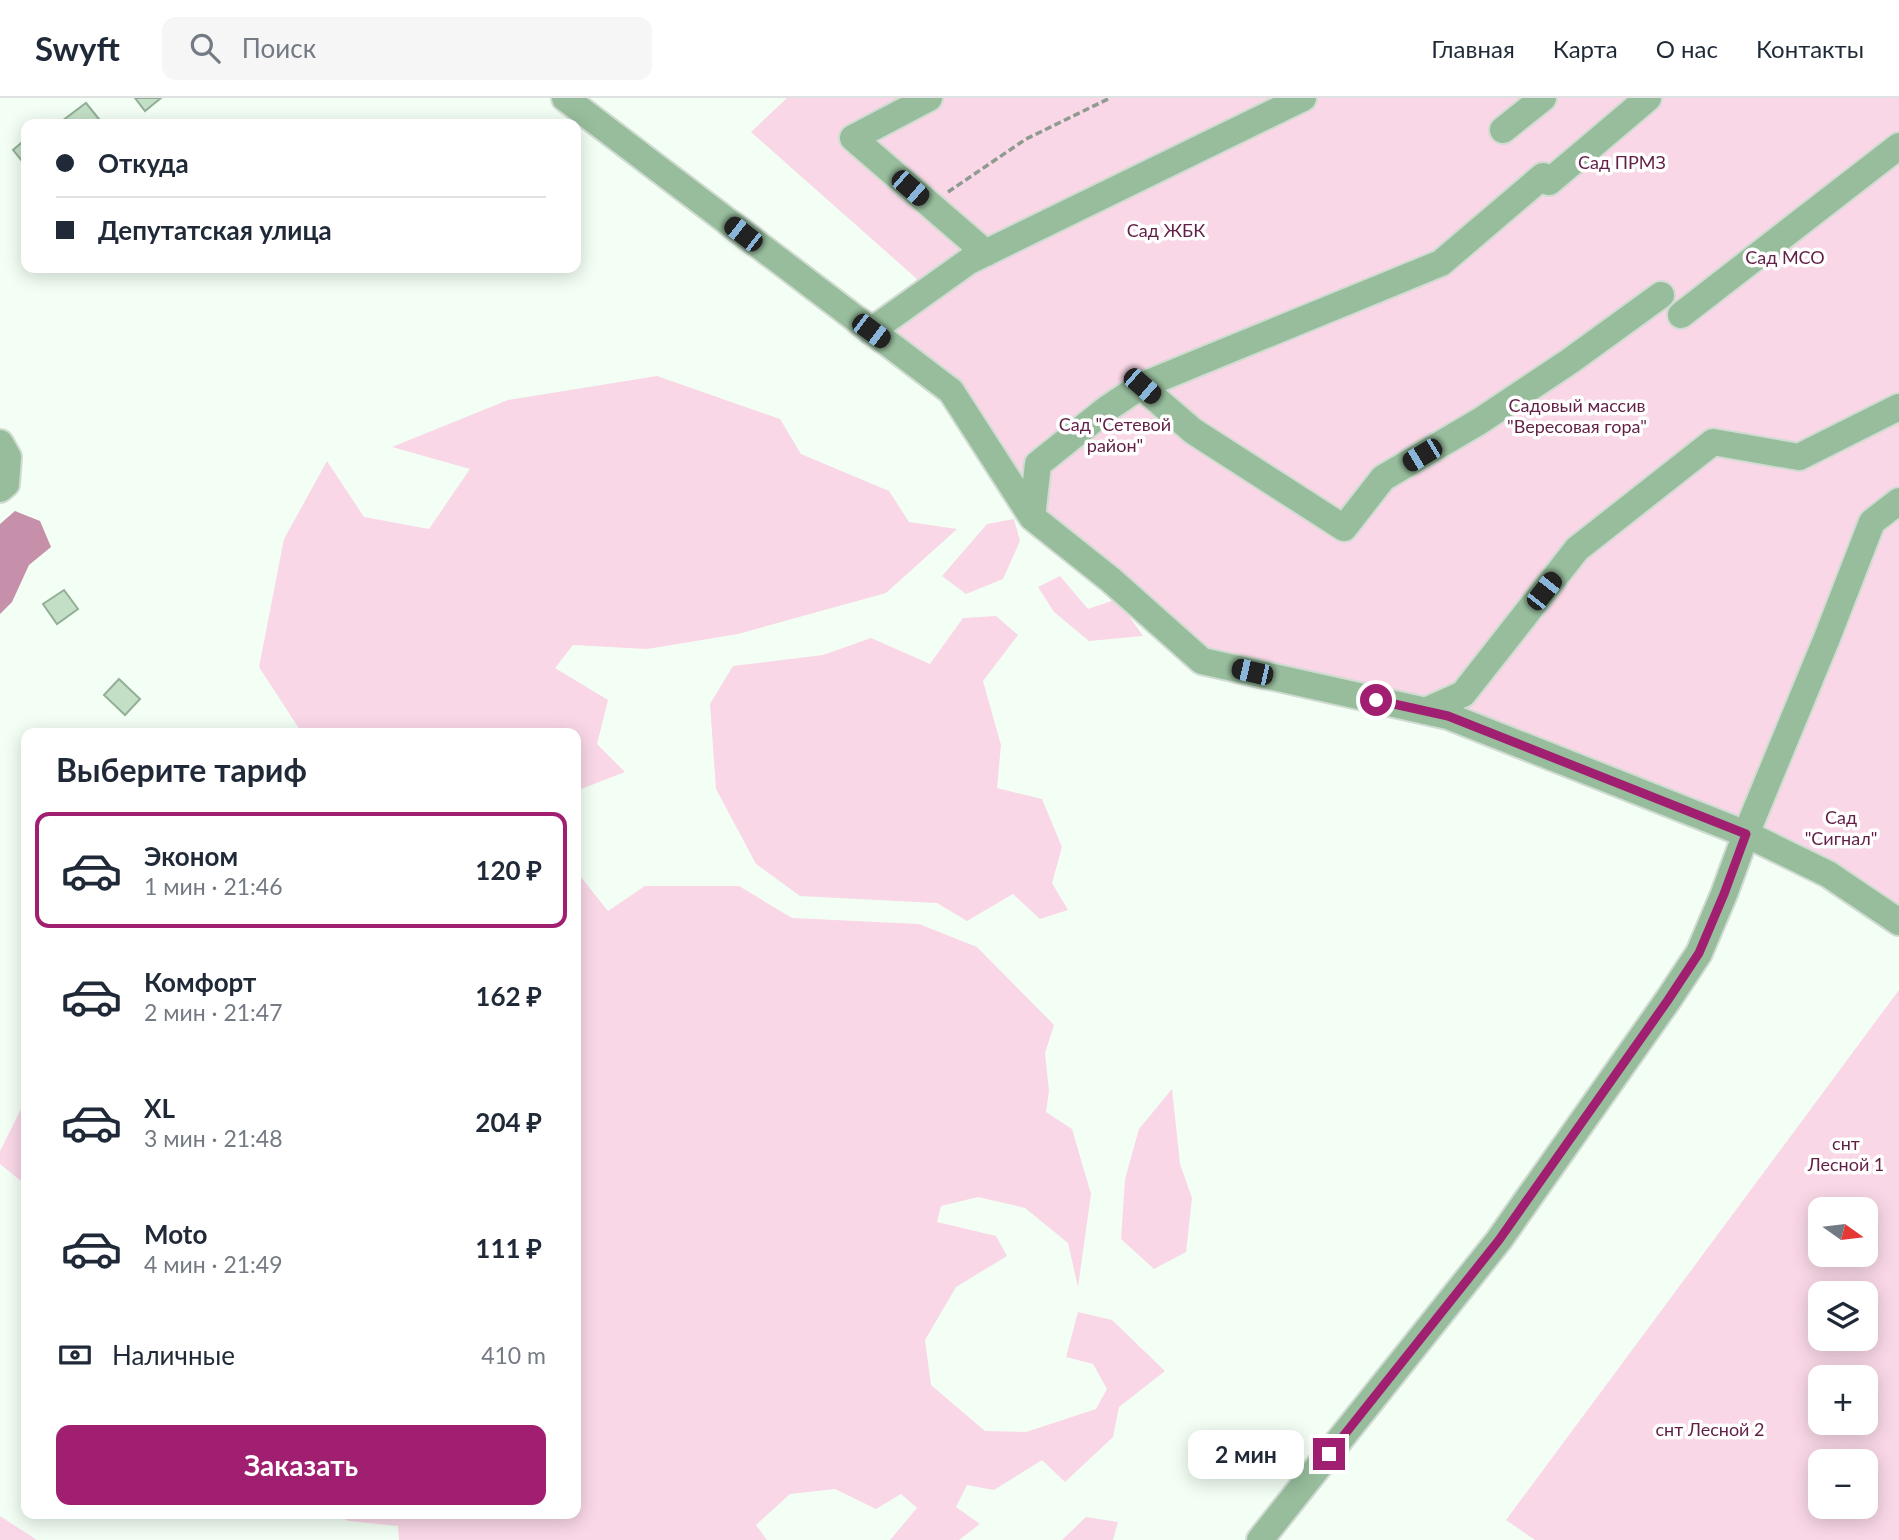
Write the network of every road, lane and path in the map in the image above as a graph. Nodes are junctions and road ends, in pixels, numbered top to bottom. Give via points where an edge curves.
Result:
1 (565, 98) edge
2 (929, 98) edge
3 (1110, 98) edge
4 (1303, 98) edge
5 (1543, 98) edge
6 (1647, 98) edge
7 (1503, 130) dead end
8 (1899, 146) edge
9 (930, 204) junction
10 (986, 253) junction
11 (1661, 295) dead end
12 (1681, 315) dead end
13 (871, 331) junction
14 (1142, 386) junction
15 (1899, 407) edge
16 (0, 443) edge
17 (3, 487) edge
18 (1899, 500) edge
19 (1032, 517) junction
20 (1425, 711) junction
21 (1746, 834) junction
22 (1899, 922) edge
23 (1261, 1540) edge

1 - 13 street
2 - 9 street via 853,138
3 - 9 path via 1027,139
4 - 10 street
5 - 7 street
6 - 14 street via 1441,263
8 - 12 street
9 - 10 street
10 - 13 street
11 - 14 street via 1480,421 1383,478 1344,528 1193,431
13 - 19 street via 951,391
14 - 19 street via 1038,464
15 - 20 street via 1799,457 1713,442 1577,549 1463,694
16 - 17 street via 8,457
18 - 21 street via 1871,522
19 - 20 street via 1202,661
20 - 21 street via 1448,716
21 - 22 street via 1828,874
21 - 23 street via 1699,953 1668,1000 1499,1240

